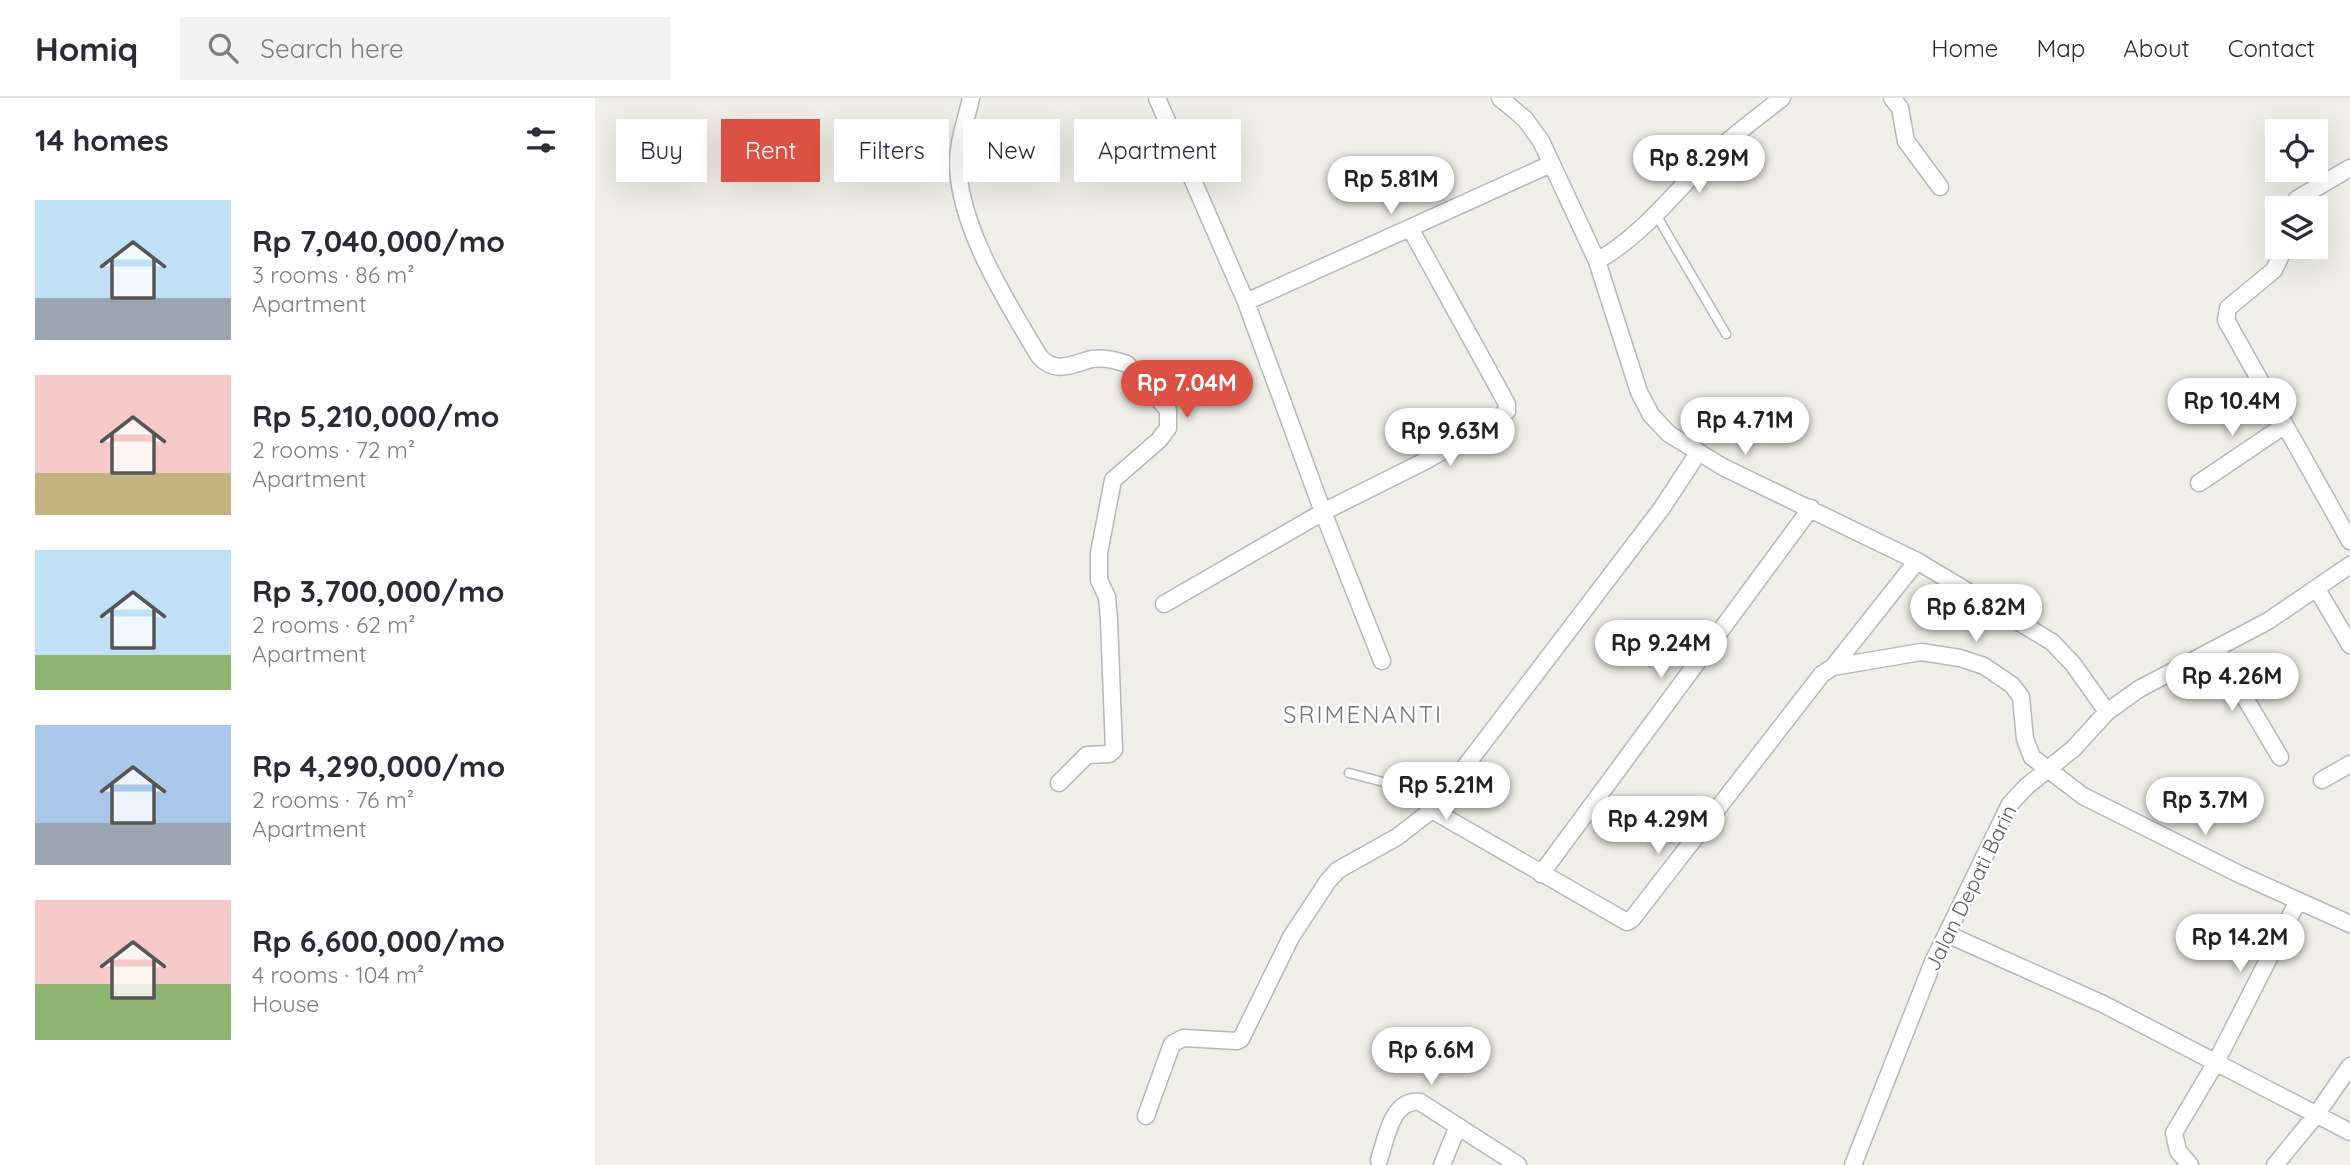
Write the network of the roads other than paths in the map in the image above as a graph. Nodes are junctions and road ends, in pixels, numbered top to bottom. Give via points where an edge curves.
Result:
1 (971, 98) edge
2 (1157, 98) edge
3 (1500, 98) edge
4 (1782, 98) edge
5 (1892, 98) edge
6 (1515, 103) edge
7 (1551, 164) junction
8 (2350, 167) edge
9 (1940, 187) dead end
10 (2302, 196) edge
11 (1655, 213) junction
12 (1410, 228) junction
13 (2279, 259) edge
14 (1597, 261) junction
15 (1246, 302) junction
16 (1726, 334) dead end
17 (2285, 425) junction
18 (1698, 453) junction
19 (2199, 483) dead end
20 (1811, 508) junction
21 (1323, 512) junction
22 (2350, 541) edge
23 (1917, 561) junction
24 (2350, 565) edge
25 (2317, 589) junction
26 (1164, 604) dead end
27 (2350, 645) edge
28 (2216, 649) junction
29 (1382, 661) dead end
30 (1832, 667) junction
31 (2108, 712) junction
32 (2280, 757) dead end
33 (2350, 764) edge
34 (2049, 769) junction
35 (1349, 773) dead end
36 (2322, 780) dead end
37 (1059, 783) dead end
38 (1431, 810) junction
39 (1541, 874) junction
40 (2298, 901) junction
41 (2350, 924) edge
42 (1947, 934) junction
43 (2215, 1064) junction
44 (2350, 1066) edge
45 (2316, 1115) junction
46 (1146, 1116) dead end
47 (1458, 1126) junction
48 (2350, 1132) edge
49 (1380, 1160) dead end
50 (1515, 1164) edge
51 (2187, 1164) edge
52 (1442, 1165) edge
53 (1853, 1165) edge
54 (2275, 1165) edge

1 - 37 street via 959,147 962,201 1004,296 1039,356 1046,364 1063,367 1093,359 1117,360 1168,410 1168,428 1113,480 1101,540 1099,580 1107,597 1114,750 1087,755
2 - 15 street
3 - 6 street
4 - 11 street via 1710,157
5 - 9 street via 1899,108 1906,141
6 - 7 street
7 - 12 street
7 - 14 street
8 - 10 street
11 - 14 street
11 - 16 lane
12 - 15 street
12 - 21 street via 1507,411 1425,461
13 - 17 street via 2274,270 2228,308 2226,316 2229,329
14 - 18 street via 1639,392 1651,415
15 - 21 street
17 - 19 street
17 - 22 street
18 - 20 street
18 - 38 street via 1662,508
20 - 23 street
20 - 39 street
21 - 26 street
21 - 29 street
23 - 30 street
23 - 31 street via 2052,642
24 - 25 street, Jalan Depati Barin
25 - 27 street
25 - 28 street, Jalan Depati Barin
28 - 31 street, Jalan Depati Barin via 2139,689
28 - 32 street
30 - 34 street via 1921,652 1984,666 2017,690 2029,751
30 - 39 street via 1630,921 1624,922
31 - 34 street, Jalan Depati Barin
33 - 36 street
34 - 40 street via 2083,796
34 - 42 street, Jalan Depati Barin via 2010,804
35 - 38 lane via 1387,783
38 - 39 street
38 - 46 street via 1328,881 1291,937 1241,1039 1183,1038 1173,1044
40 - 41 street
40 - 43 street
42 - 43 street via 2103,1004
42 - 53 street, Jalan Depati Barin
43 - 45 street
43 - 51 street via 2173,1133
44 - 45 street
45 - 48 street
45 - 54 street
47 - 49 street via 1420,1102 1407,1102 1396,1113
47 - 50 street
47 - 52 street

